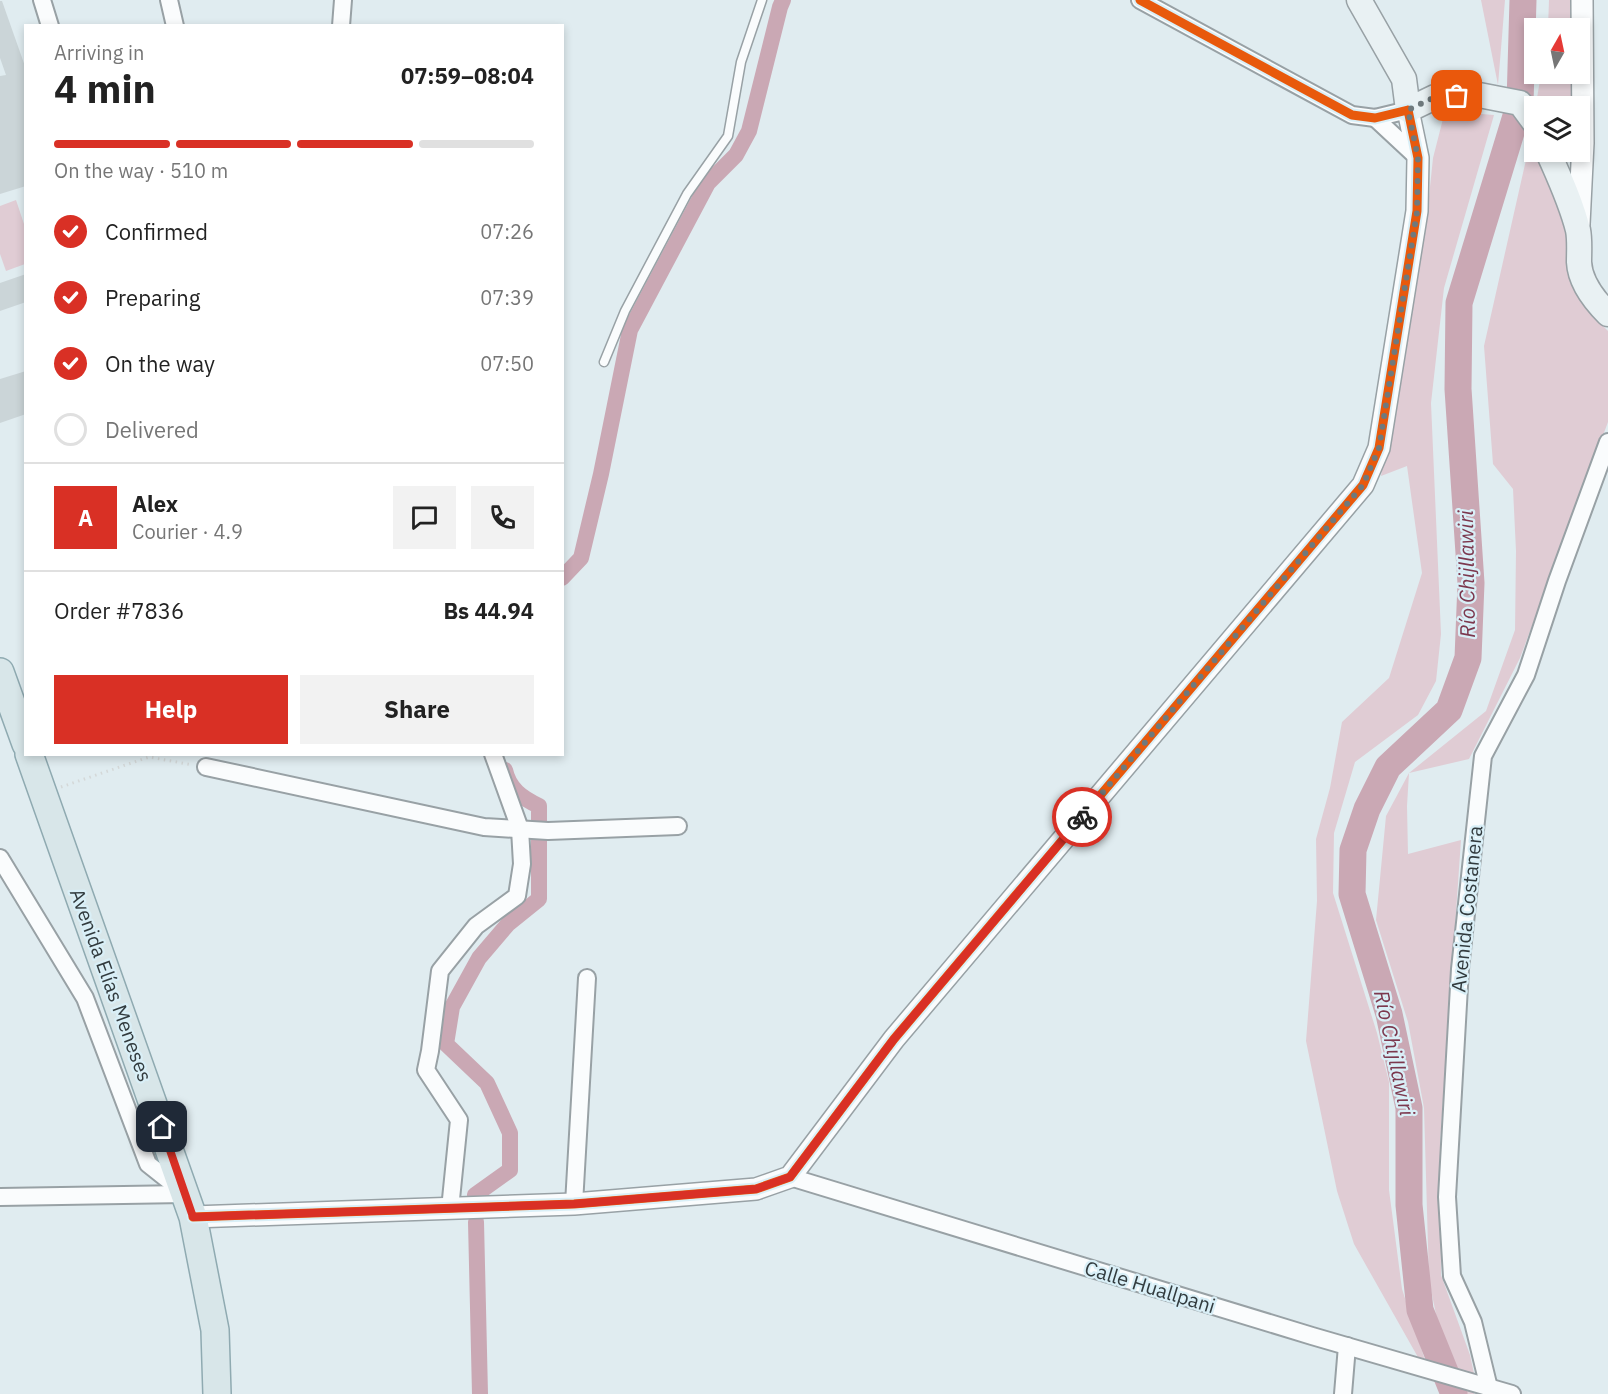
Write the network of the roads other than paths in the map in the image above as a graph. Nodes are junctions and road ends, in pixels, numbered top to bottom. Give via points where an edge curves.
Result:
1 (42, 0) edge
2 (169, 0) edge
3 (343, 0) edge
4 (762, 0) edge
5 (1140, 0) edge
6 (1359, 0) edge
7 (1582, 0) edge
8 (49, 24) edge
9 (175, 24) edge
10 (341, 24) edge
11 (1524, 108) edge
12 (1408, 110) junction
13 (1375, 118) junction
14 (1418, 158) junction
15 (1553, 162) edge
16 (1578, 232) junction
17 (1608, 314) edge
18 (604, 362) dead end
19 (1608, 442) edge
20 (0, 672) edge
21 (24, 738) edge
22 (30, 756) edge
23 (493, 756) edge
24 (206, 767) road end
25 (678, 826) dead end
26 (533, 830) junction
27 (0, 858) edge
28 (587, 978) dead end
29 (790, 1177) junction
30 (0, 1197) edge
31 (574, 1204) junction
32 (189, 1205) junction
33 (450, 1209) junction
34 (1347, 1346) junction
35 (1490, 1391) edge
36 (217, 1394) edge
37 (1343, 1394) edge
38 (1512, 1394) edge

1 - 8 street
2 - 9 street
3 - 10 street
4 - 18 lane via 741,62 728,136 687,194 625,311
5 - 13 street via 1352,115
6 - 12 main road via 1404,80
7 - 16 street via 1583,143
11 - 12 main road via 1520,103 1479,95 1435,97
12 - 13 street
12 - 14 street
13 - 14 street
14 - 29 street via 1417,212 1379,448 1363,485 894,1039
15 - 16 main road
16 - 17 main road via 1583,279
19 - 35 street, Avenida Costanera via 1526,675 1483,756 1460,969 1447,1197 1452,1276 1473,1322
20 - 21 main road
22 - 32 main road, Avenida Elías Meneses
23 - 26 street
24 - 26 street via 484,826
25 - 26 street
26 - 33 street via 517,896 476,926 440,971 426,1070 459,1120
27 - 32 street via 85,998 148,1164
28 - 31 street
29 - 31 street via 756,1189
29 - 34 street, Calle Huallpani
30 - 32 street
31 - 33 street
32 - 33 street
32 - 36 main road, Avenida Elías Meneses via 215,1330
34 - 35 street, Calle Huallpani
34 - 37 street
35 - 38 street, Calle Huallpani

